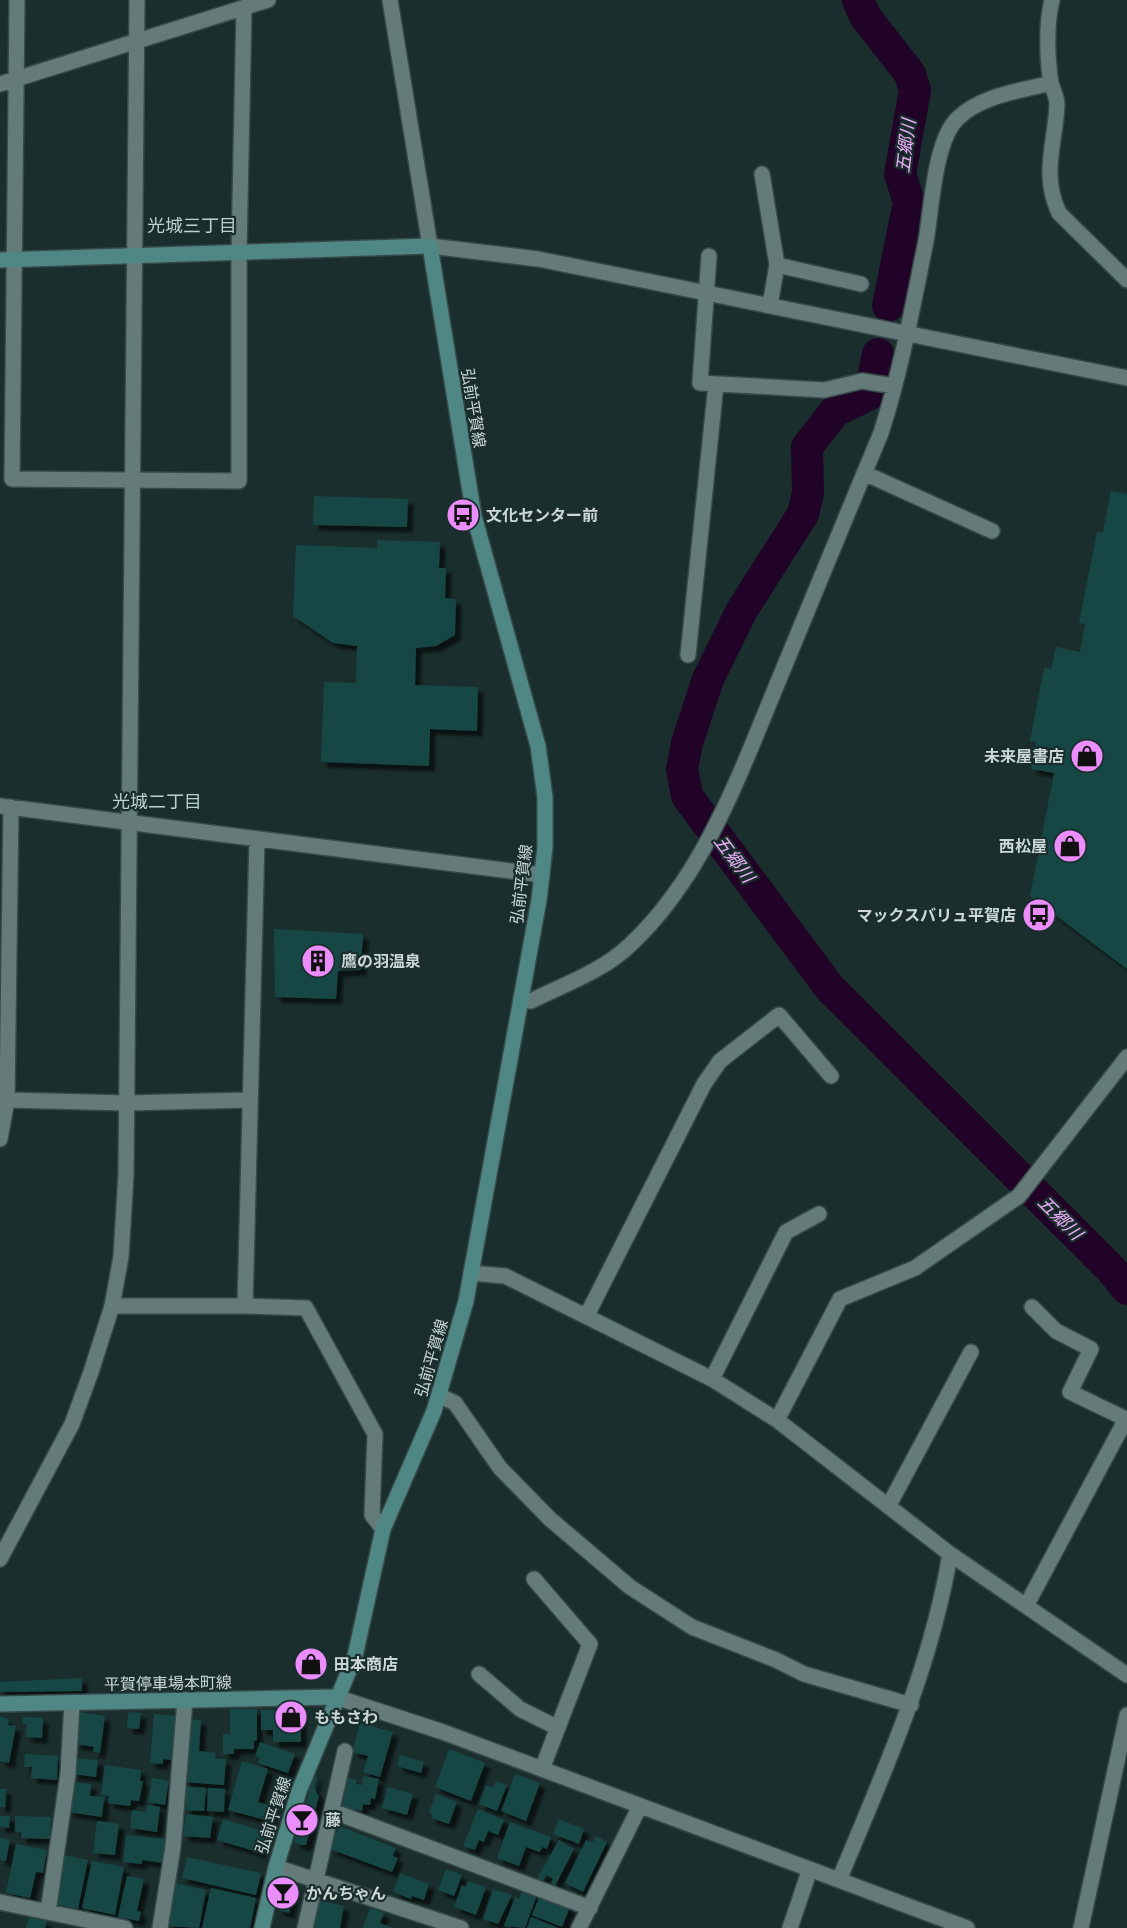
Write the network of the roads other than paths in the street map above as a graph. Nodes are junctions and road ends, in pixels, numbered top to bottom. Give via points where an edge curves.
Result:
1 (17, 0) edge
2 (137, 0) edge
3 (268, 0) edge
4 (390, 0) edge
5 (1052, 0) edge
6 (244, 8) junction
7 (136, 41) junction
8 (16, 79) junction
9 (1051, 83) junction
10 (0, 84) edge
11 (762, 174) dead end
12 (430, 246) junction
13 (239, 252) junction
14 (134, 256) junction
15 (709, 256) dead end
16 (7, 260) edge
17 (777, 265) junction
18 (1127, 280) edge
19 (861, 284) dead end
20 (706, 292) junction
21 (770, 305) junction
22 (906, 333) junction
23 (1127, 378) edge
24 (716, 384) junction
25 (888, 385) junction
26 (864, 473) junction
27 (132, 480) junction
28 (992, 531) dead end
29 (688, 655) dead end
30 (6, 807) edge
31 (129, 822) junction
32 (257, 839) junction
33 (542, 874) junction
34 (521, 1000) junction
35 (1127, 1057) edge
36 (831, 1076) dead end
37 (6, 1100) junction
38 (248, 1100) junction
39 (127, 1103) junction
40 (0, 1139) edge
41 (819, 1214) dead end
42 (471, 1273) junction
43 (245, 1305) junction
44 (112, 1306) junction
45 (1032, 1307) dead end
46 (587, 1315) junction
47 (971, 1352) dead end
48 (712, 1379) junction
49 (440, 1396) junction
50 (777, 1420) junction
51 (889, 1505) junction
52 (382, 1529) junction
53 (2, 1549) edge
54 (950, 1554) junction
55 (534, 1579) dead end
56 (1026, 1606) junction
57 (479, 1674) dead end
58 (1127, 1675) edge
59 (336, 1697) junction
60 (185, 1700) junction
61 (72, 1703) junction
62 (0, 1704) edge
63 (911, 1705) junction
64 (1127, 1715) edge
65 (558, 1728) junction
66 (345, 1751) dead end
67 (542, 1769) junction
68 (640, 1806) junction
69 (332, 1811) junction
70 (276, 1867) junction
71 (810, 1869) junction
72 (316, 1878) junction
73 (839, 1880) junction
74 (0, 1902) edge
75 (590, 1908) junction
76 (48, 1912) junction
77 (125, 1928) edge
78 (160, 1928) edge
79 (262, 1928) edge
80 (305, 1928) edge
81 (461, 1928) edge
82 (579, 1928) edge
83 (790, 1928) edge
84 (967, 1928) edge
85 (1081, 1928) edge

1 - 8 street
2 - 7 street
3 - 6 street
4 - 12 street
5 - 9 street
6 - 7 street
6 - 13 street
7 - 8 street
7 - 14 street
8 - 10 street
8 - 16 street
9 - 18 street via 1057,103 1048,177 1053,200 1059,213
9 - 22 street via 988,99 958,118 948,131
11 - 17 street
12 - 13 main road
12 - 20 street via 538,259
12 - 33 main road, 弘前平賀線 via 474,516 532,722 543,775 546,820
13 - 14 main road
13 - 27 street via 239,481
14 - 16 main road
14 - 27 street
15 - 20 street
16 - 27 street via 12,479
17 - 19 street
17 - 21 street
20 - 21 street
20 - 24 street via 700,383
21 - 22 street
22 - 23 street
22 - 25 street
24 - 25 street via 824,390 862,381
24 - 29 street
25 - 26 street via 881,433
26 - 28 street
26 - 34 street via 710,838 655,917 630,945 606,964 531,1000
27 - 31 street
30 - 31 street
30 - 37 street
31 - 32 street
31 - 39 street
32 - 33 street
32 - 38 street
33 - 34 main road, 弘前平賀線
34 - 42 main road, 弘前平賀線
35 - 50 street via 1019,1196 915,1268 840,1299
36 - 46 street via 778,1015 720,1061 704,1084
37 - 39 street
37 - 40 street
38 - 39 street
38 - 43 street
39 - 44 street via 122,1257
41 - 48 street via 786,1232
42 - 46 street via 505,1276
42 - 49 main road, 弘前平賀線
43 - 44 street
43 - 52 street via 306,1308 375,1434 372,1515
44 - 53 street via 72,1424
45 - 56 street via 1056,1331 1091,1349 1070,1392 1126,1419
46 - 48 street
47 - 51 street
48 - 50 street
49 - 52 main road, 弘前平賀線
49 - 63 street via 455,1402 500,1468 550,1519 630,1587 692,1627 804,1674
50 - 51 street
51 - 54 street
52 - 59 main road, 弘前平賀線 via 355,1656
54 - 56 street
54 - 63 street via 942,1606
55 - 65 street via 590,1644
56 - 58 street
57 - 65 street via 520,1709
59 - 60 main road, 平賀停車場本町線
59 - 67 street
59 - 70 main road, 弘前平賀線 via 299,1791
60 - 61 main road, 平賀停車場本町線
60 - 78 street via 173,1847
61 - 62 main road, 平賀停車場本町線
61 - 76 street via 68,1774
63 - 73 street
64 - 85 street
65 - 67 street
66 - 69 street
67 - 68 street
68 - 71 street
68 - 75 street
69 - 72 street
69 - 75 street
70 - 72 street
70 - 79 main road, 弘前平賀線
71 - 73 street
71 - 83 street
72 - 80 street
72 - 81 street
73 - 84 street
74 - 76 street
75 - 82 street
76 - 77 street

